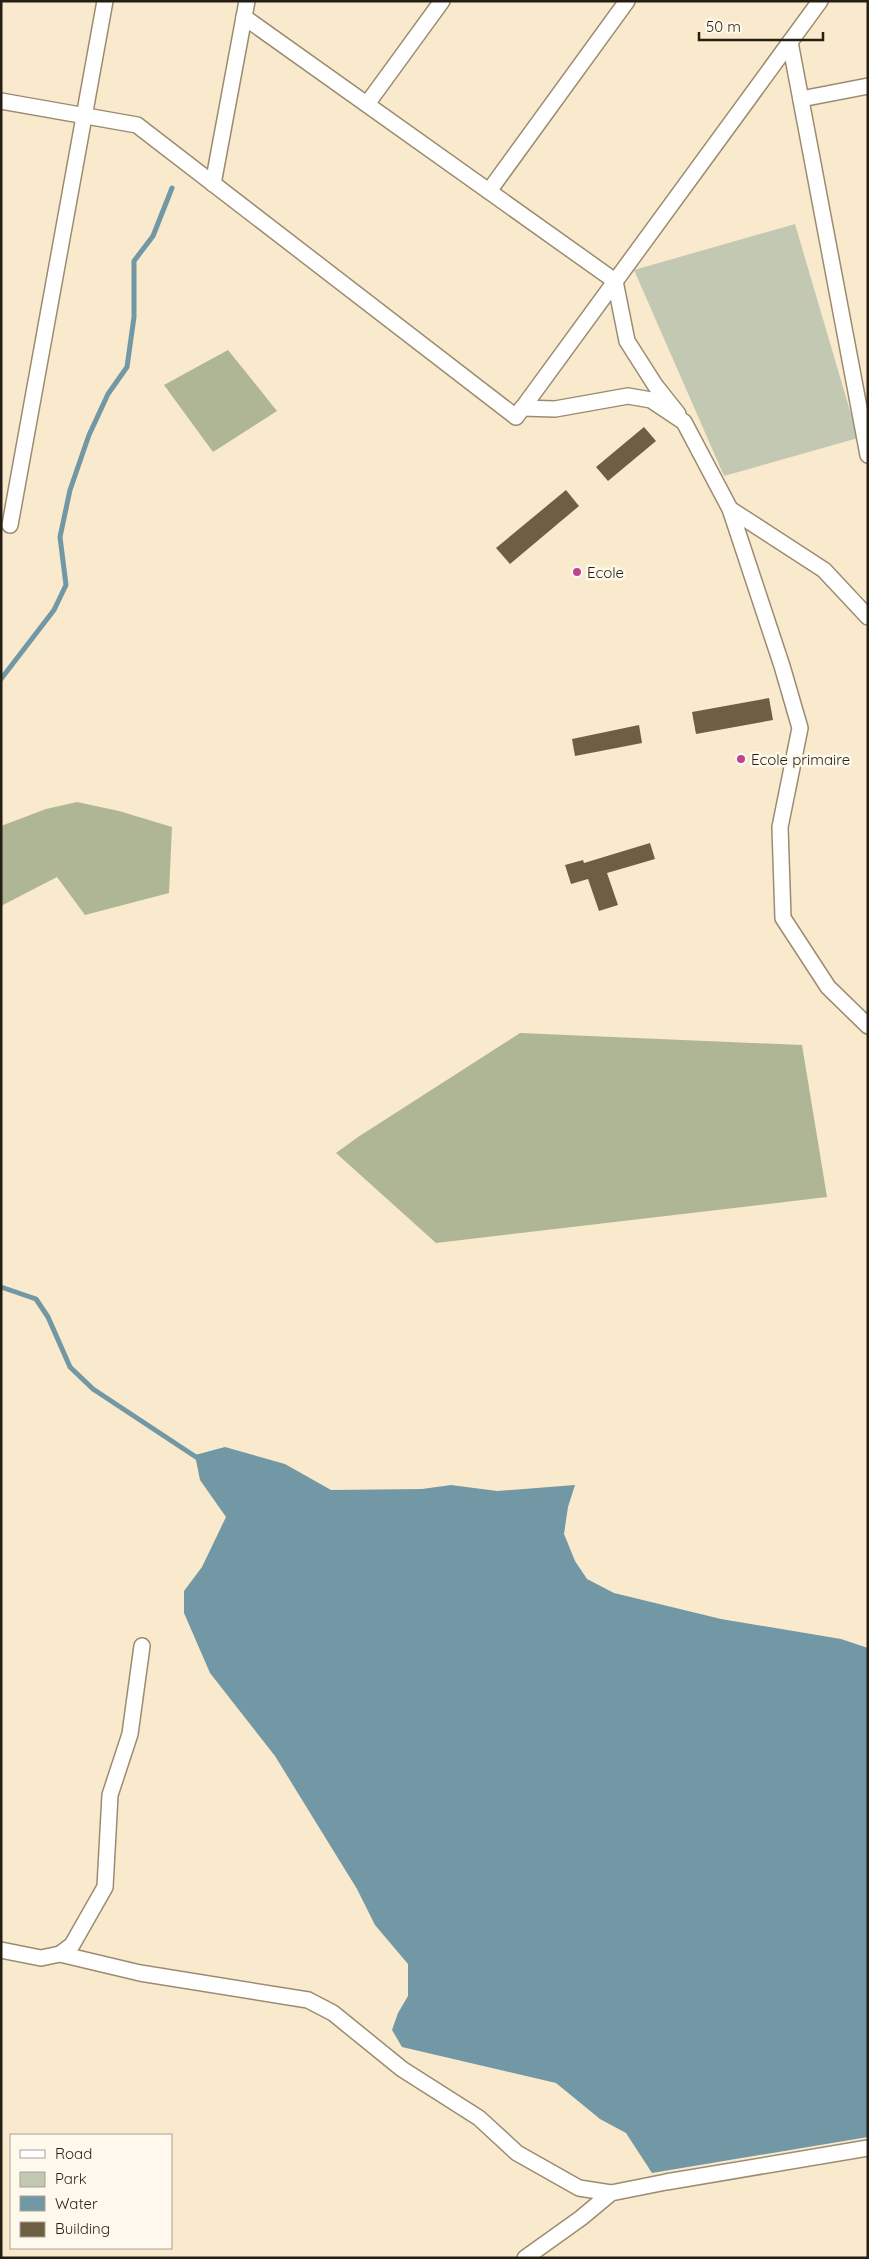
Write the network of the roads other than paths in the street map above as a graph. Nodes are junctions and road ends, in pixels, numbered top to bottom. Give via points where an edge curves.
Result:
1 (106, 1) edge
2 (247, 1) edge
3 (442, 1) edge
4 (626, 1) edge
5 (820, 1) edge
6 (244, 17) junction
7 (790, 42) junction
8 (868, 86) edge
9 (801, 99) junction
10 (1, 101) edge
11 (367, 104) junction
12 (84, 116) junction
13 (213, 184) junction
14 (489, 191) junction
15 (615, 281) junction
16 (862, 391) edge
17 (522, 408) junction
18 (684, 422) junction
19 (868, 456) edge
20 (730, 509) junction
21 (10, 525) dead end
22 (868, 617) edge
23 (868, 1026) edge
24 (142, 1646) dead end
25 (1, 1950) edge
26 (60, 1954) junction
27 (868, 2148) edge
28 (611, 2193) junction
29 (525, 2258) edge

1 - 12 street
2 - 6 street
3 - 11 street
4 - 14 street
5 - 7 street
6 - 11 street
6 - 13 street
7 - 9 street
7 - 15 street
8 - 9 street
9 - 16 street
10 - 12 street
11 - 14 street
12 - 13 street via 137,125
12 - 21 street
13 - 17 street via 516,417
14 - 15 street
15 - 17 street
15 - 18 street via 627,341
16 - 19 street
17 - 18 street via 555,409 628,396 650,400
18 - 20 street
20 - 22 street via 824,570
20 - 23 street via 800,728 780,827 783,918 828,986
24 - 26 street via 130,1734 110,1795 105,1887 72,1946
25 - 26 street via 41,1958
26 - 28 street via 140,1973 308,2000 333,2013 402,2069 479,2118 518,2153 579,2188
27 - 28 street
28 - 29 street

